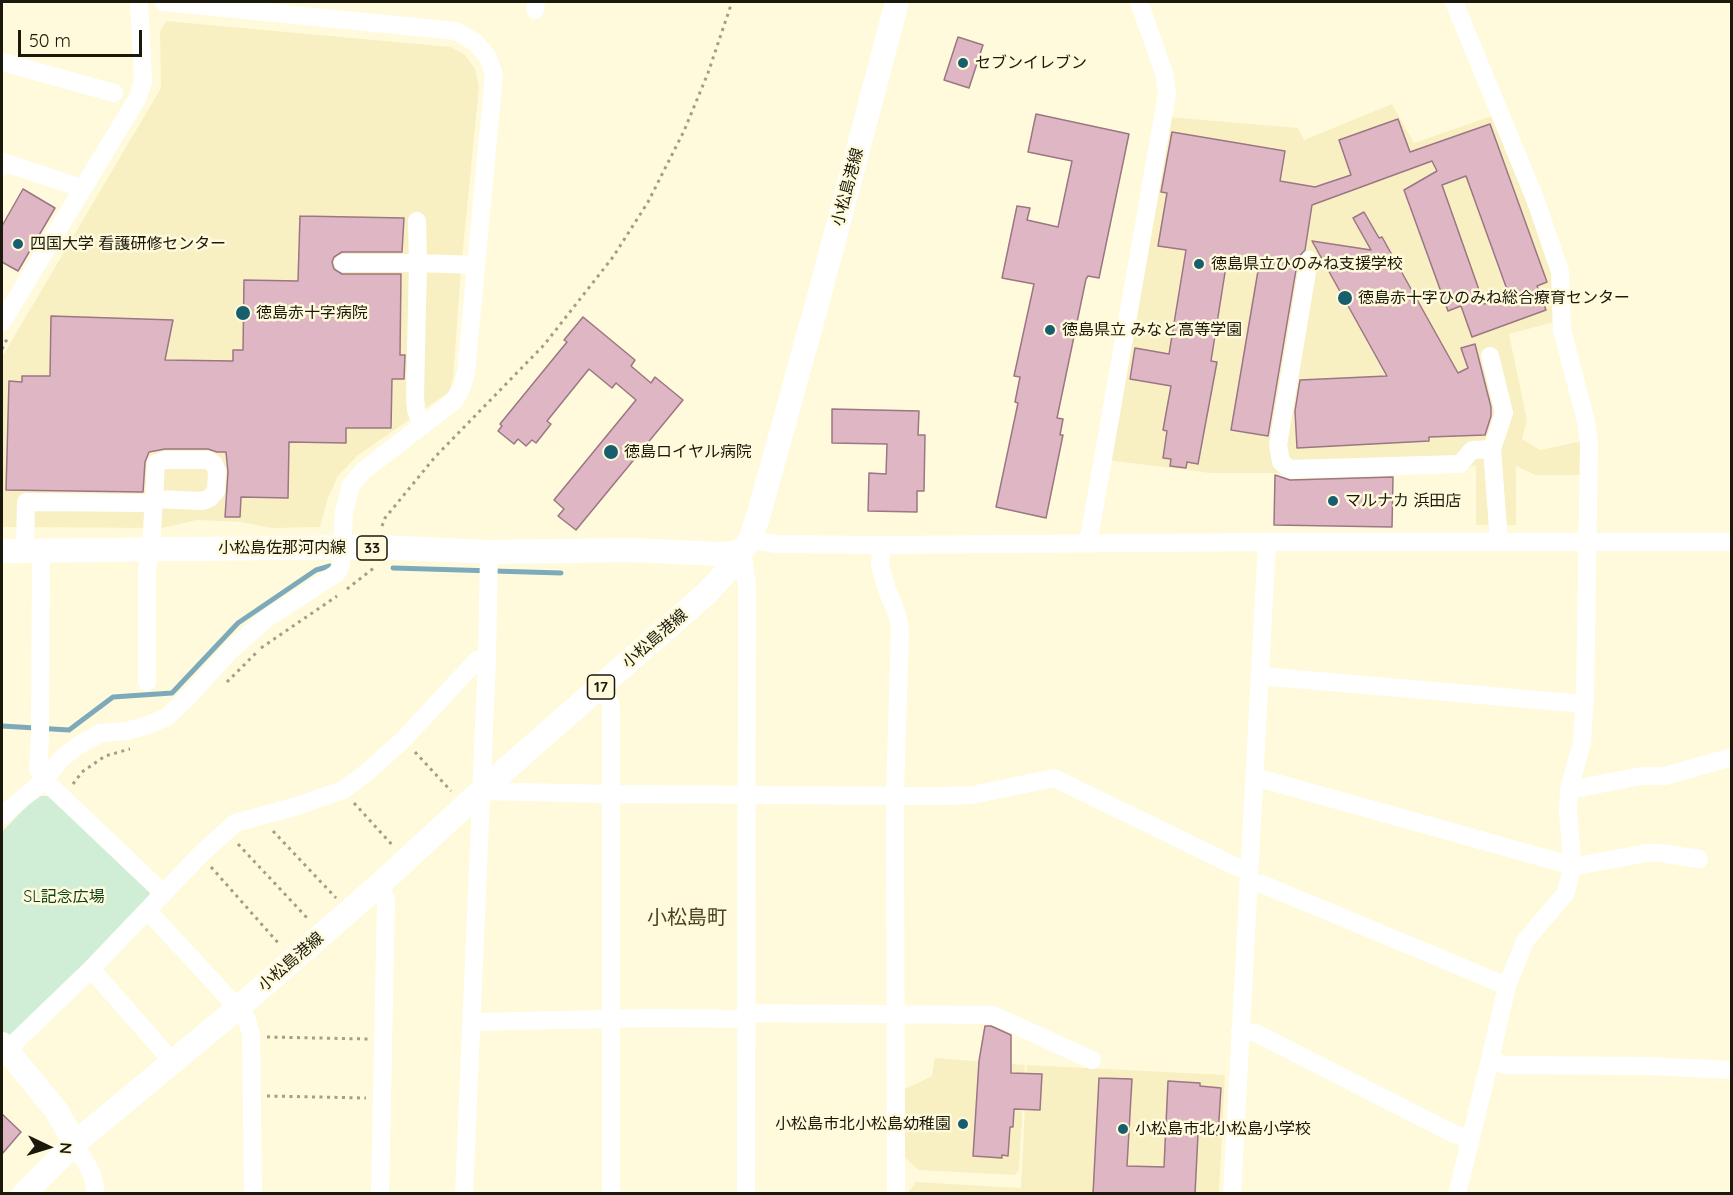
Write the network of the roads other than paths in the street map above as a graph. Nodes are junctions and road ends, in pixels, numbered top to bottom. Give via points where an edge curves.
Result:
1 (139, 2) edge
2 (164, 2) edge
3 (897, 2) edge
4 (1139, 2) edge
5 (1454, 2) edge
6 (2, 62) edge
7 (114, 93) dead end
8 (2, 167) edge
9 (81, 188) junction
10 (417, 221) dead end
11 (1309, 260) dead end
12 (343, 263) dead end
13 (418, 263) junction
14 (476, 265) junction
15 (3, 315) edge
16 (1490, 356) dead end
17 (422, 426) junction
18 (1492, 449) junction
19 (1499, 541) junction
20 (1267, 542) junction
21 (1586, 542) junction
22 (1731, 542) edge
23 (1088, 544) junction
24 (746, 545) junction
25 (881, 545) junction
26 (343, 548) junction
27 (151, 549) junction
28 (22, 551) edge
29 (489, 564) junction
30 (487, 658) junction
31 (1260, 676) junction
32 (147, 682) dead end
33 (603, 684) junction
34 (1585, 704) junction
35 (1731, 757) edge
36 (1255, 777) junction
37 (44, 780) junction
38 (1569, 790) junction
39 (610, 794) junction
40 (747, 794) junction
41 (895, 794) junction
42 (473, 798) junction
43 (2, 816) edge
44 (1699, 859) dead end
45 (1571, 864) junction
46 (1249, 875) junction
47 (379, 885) junction
48 (163, 893) junction
49 (147, 910) junction
50 (91, 969) junction
51 (1507, 986) junction
52 (239, 1007) junction
53 (896, 1013) junction
54 (748, 1016) junction
55 (610, 1019) junction
56 (472, 1022) junction
57 (1240, 1031) junction
58 (5, 1046) edge
59 (1092, 1060) dead end
60 (1490, 1060) junction
61 (172, 1061) junction
62 (1731, 1070) edge
63 (1470, 1139) junction
64 (75, 1143) junction
65 (24, 1194) edge
66 (96, 1194) edge
67 (253, 1194) edge
68 (380, 1194) edge
69 (464, 1194) edge
70 (611, 1194) edge
71 (747, 1194) edge
72 (896, 1194) edge
73 (1232, 1194) edge
74 (1457, 1194) edge

1 - 9 street via 142,82 137,99
2 - 14 street via 456,31 476,42 488,57 494,75
3 - 24 main road, 小松島港線 / 17 via 820,293
4 - 23 street via 1164,73 1167,94
5 - 21 street via 1536,201 1560,272 1562,330 1589,444
6 - 7 street
8 - 9 street via 3,162
9 - 15 street
10 - 13 street
11 - 18 street via 1278,446 1281,462 1290,469 1460,464 1472,450
12 - 13 street
13 - 14 street
13 - 17 street via 415,395
14 - 17 street via 462,387 454,401
16 - 18 street via 1504,413
17 - 26 street via 363,471 351,485 344,512
18 - 19 street
19 - 20 street
19 - 21 street
20 - 23 street
20 - 31 street
21 - 22 street
21 - 34 street
23 - 25 street
24 - 25 street
24 - 29 main road, 小松島佐那河内線 / 33 via 734,553 631,550
24 - 33 main road, 小松島港線 / 17 via 707,593
24 - 40 street
25 - 41 street via 880,566 900,629
26 - 27 main road, 小松島佐那河内線 / 33
26 - 29 main road, 小松島佐那河内線 / 33 via 436,548
26 - 37 street via 337,573 266,619 167,717 148,726 101,733 62,759
27 - 28 main road, 小松島佐那河内線 / 33
27 - 28 street via 154,501 26,501
27 - 32 street via 147,569
28 - 37 street via 40,729 38,769
29 - 30 street
30 - 42 street
30 - 48 street via 477,660 403,740 343,790 235,823
31 - 34 street
31 - 36 street
33 - 39 street via 611,706
33 - 42 main road, 小松島港線 / 17
34 - 38 street via 1581,742
35 - 38 street via 1665,776 1641,776
36 - 45 street
36 - 46 street
37 - 43 street
37 - 48 street
38 - 45 street
39 - 40 street
39 - 42 street
39 - 55 street
40 - 41 street
40 - 54 street
41 - 46 street via 972,795 1054,778
41 - 53 street
42 - 47 main road, 小松島港線 / 17
42 - 56 street
44 - 45 street via 1646,853
45 - 51 street via 1565,894 1525,940
46 - 51 street via 1262,884
46 - 57 street
47 - 52 main road, 小松島港線 / 17
47 - 68 street via 386,900
48 - 49 street
49 - 50 street
49 - 52 street
50 - 58 street
50 - 61 street
51 - 60 street
52 - 61 main road, 小松島港線 / 17
52 - 67 street via 252,1039
53 - 54 street
53 - 59 street via 999,1017
53 - 72 street
54 - 55 street
54 - 71 street
55 - 56 street
55 - 70 street
56 - 69 street
57 - 63 street via 1256,1033
57 - 73 street
58 - 64 main road via 56,1110
60 - 62 street via 1504,1065
60 - 63 street
61 - 64 main road, 小松島港線 / 17
63 - 74 street
64 - 65 main road, 小松島港線 / 17
64 - 66 street via 92,1174

